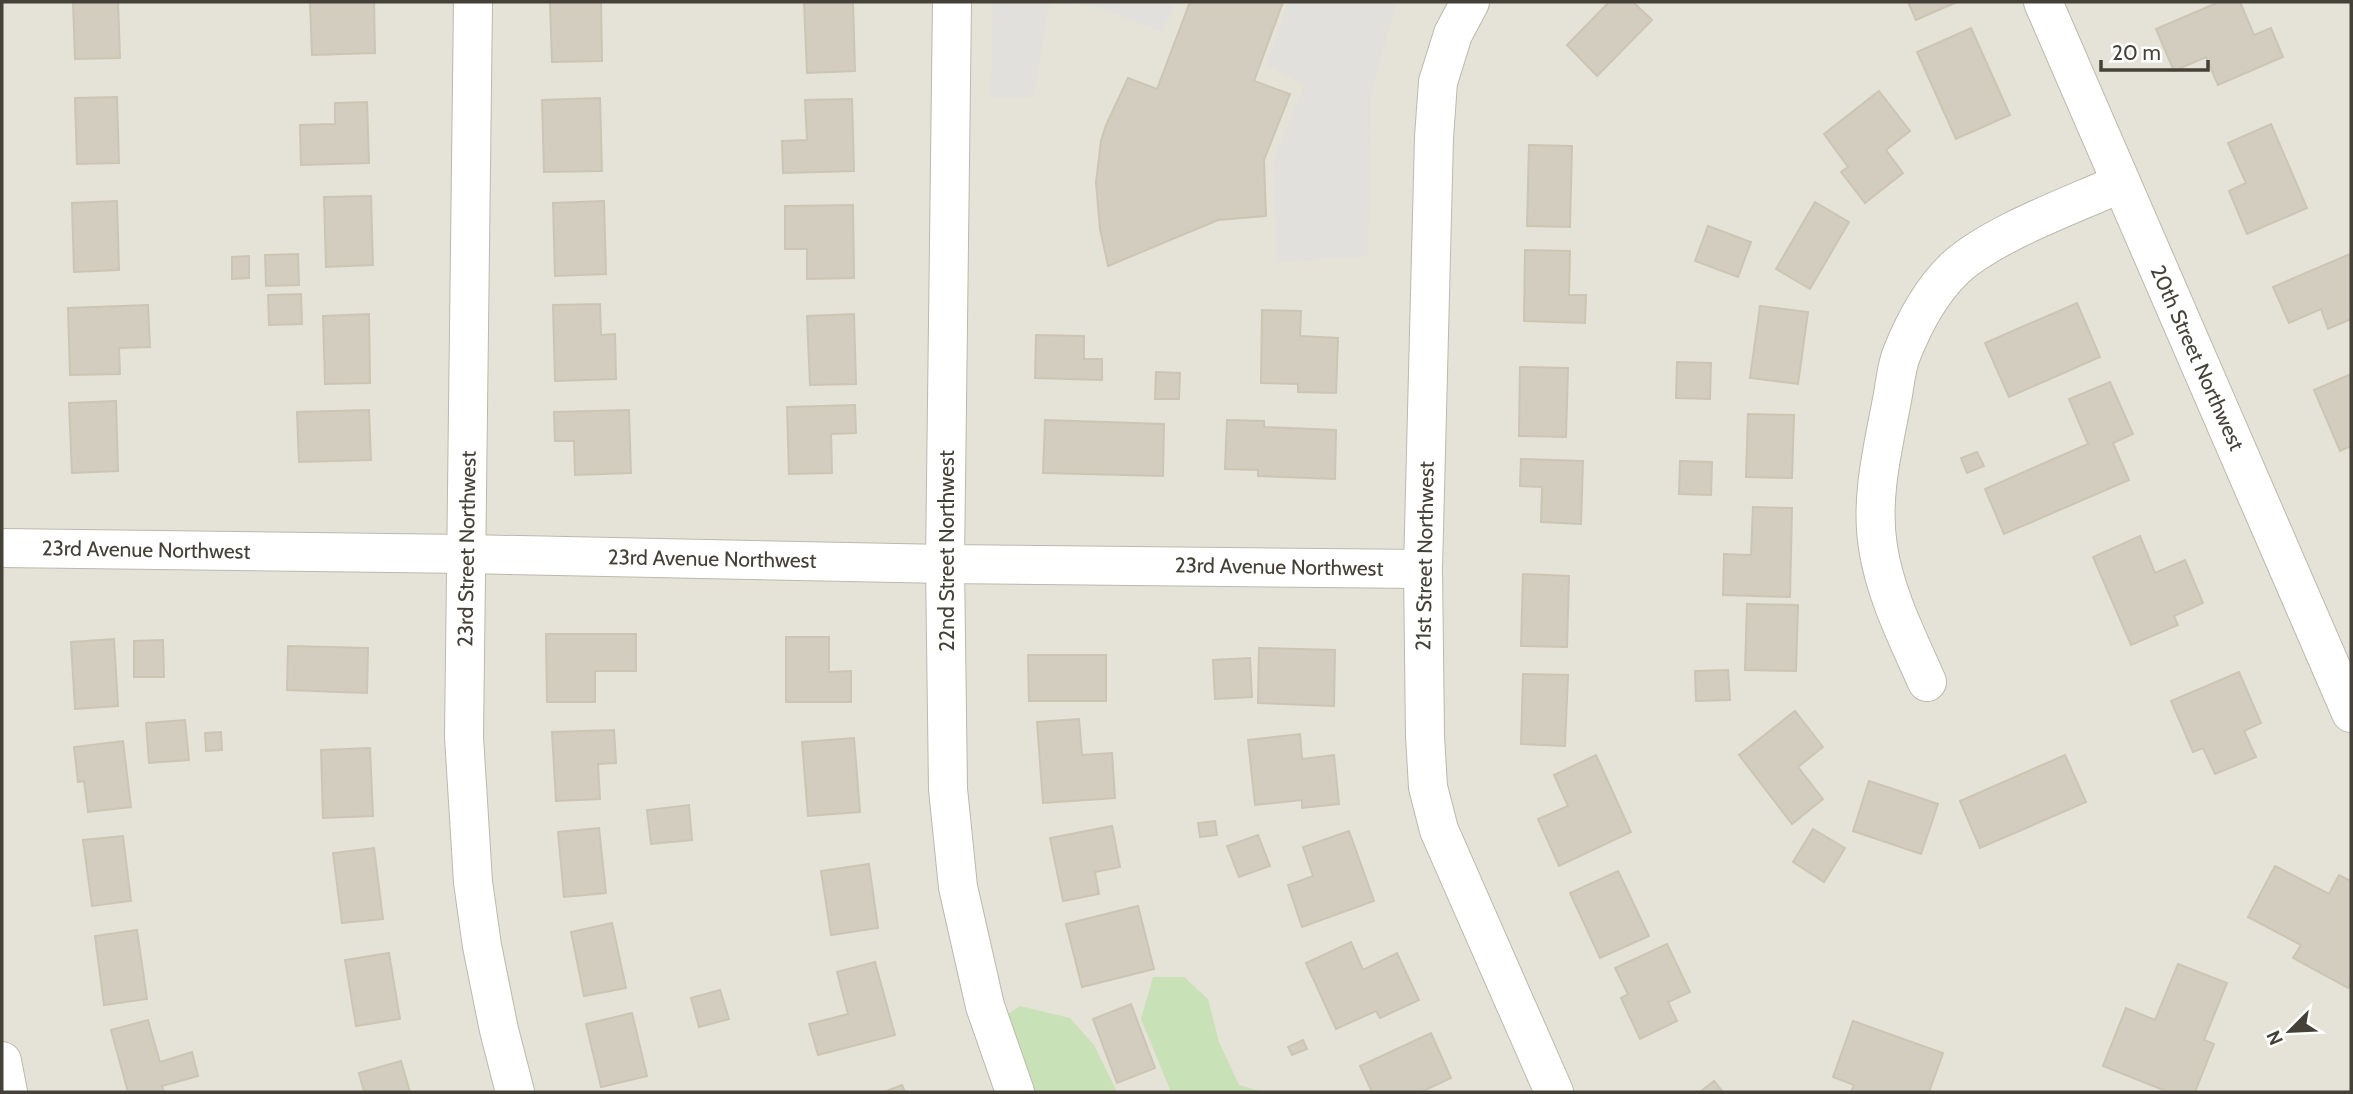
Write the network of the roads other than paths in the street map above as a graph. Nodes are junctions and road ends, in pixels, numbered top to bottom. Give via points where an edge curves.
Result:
1 (473, 2) edge
2 (952, 2) edge
3 (1470, 2) edge
4 (2043, 2) edge
5 (2121, 183) junction
6 (2, 548) edge
7 (466, 554) junction
8 (945, 564) junction
9 (1423, 569) junction
10 (1927, 682) dead end
11 (2351, 713) edge
12 (2, 1060) edge
13 (8, 1092) edge
14 (515, 1092) edge
15 (1014, 1092) edge
16 (1554, 1092) edge

1 - 7 street, 23rd Street Northwest
2 - 8 street, 22nd Street Northwest
3 - 9 street, 21st Street Northwest via 1453,34 1438,82
4 - 5 street, 20th Street Northwest
5 - 10 street via 2012,232 1956,267 1938,287 1901,356 1878,471 1876,523 1893,603
5 - 11 street, 20th Street Northwest
6 - 7 street, 23rd Avenue Northwest
7 - 8 street, 23rd Avenue Northwest
7 - 14 street, 23rd Street Northwest via 464,737 473,882 482,946
8 - 9 street, 23rd Avenue Northwest
8 - 15 street, 22nd Street Northwest via 948,789 958,887 985,1006
9 - 16 street, 21st Street Northwest via 1428,787 1450,855
12 - 13 street

